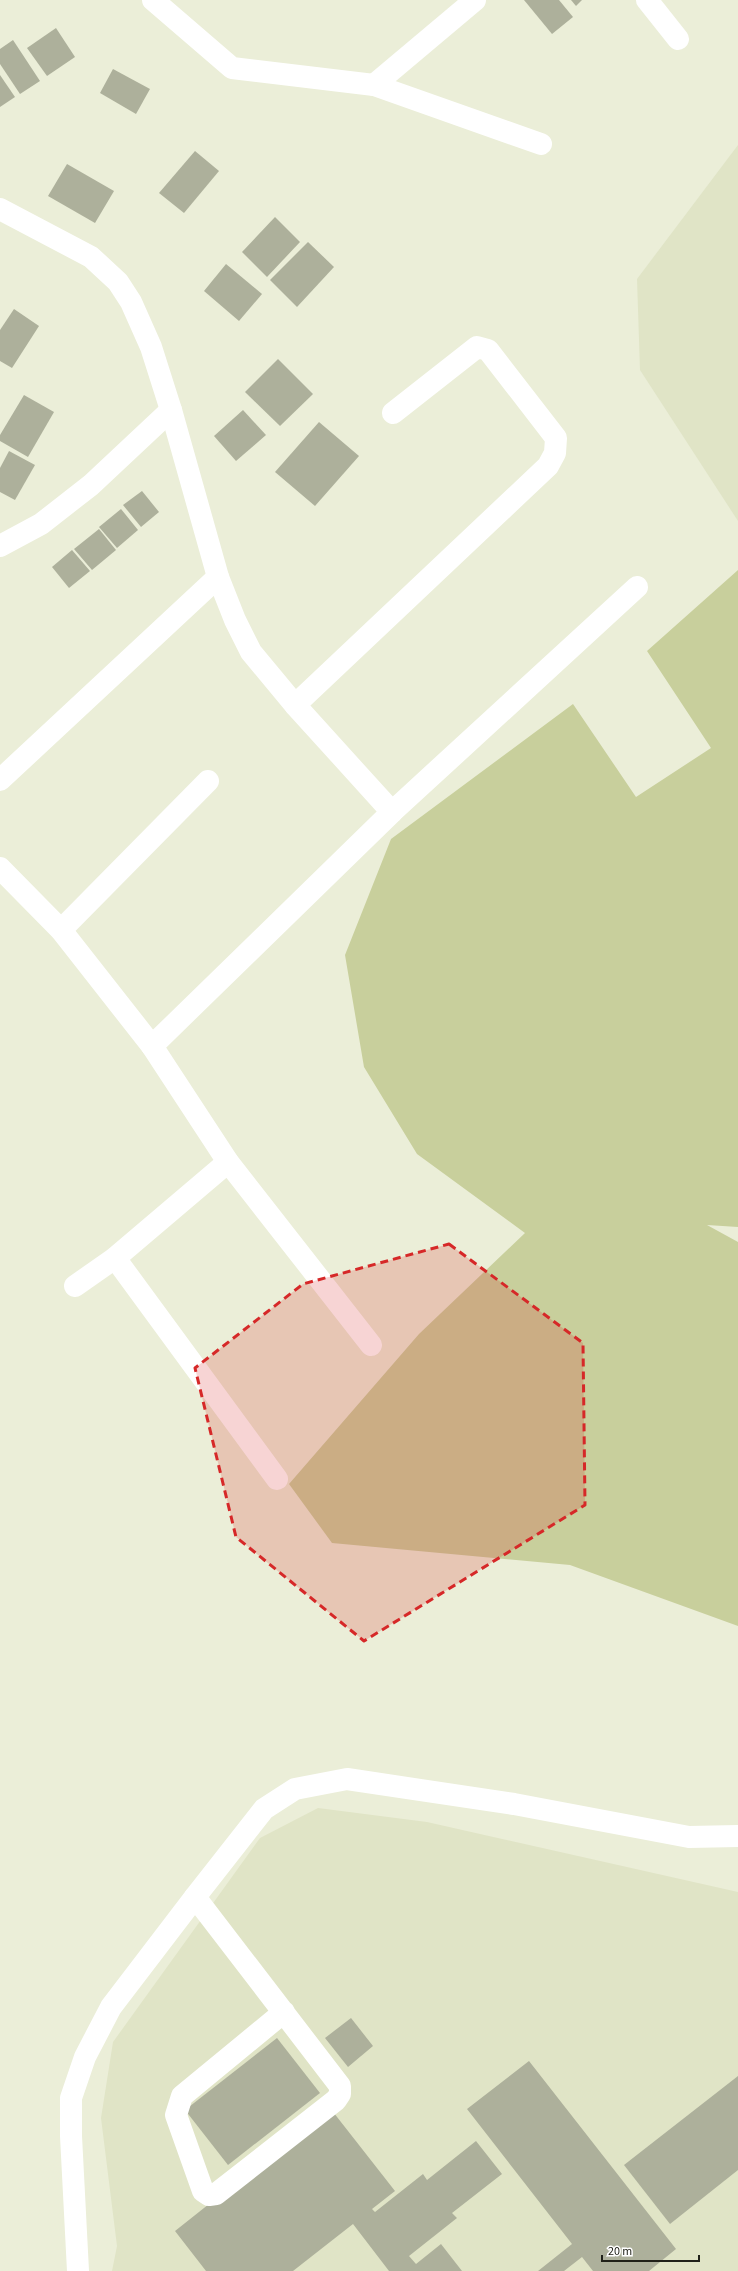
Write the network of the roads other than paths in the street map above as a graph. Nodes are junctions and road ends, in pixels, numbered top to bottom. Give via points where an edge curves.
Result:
1 (153, 0) edge
2 (474, 0) edge
3 (647, 0) edge
4 (678, 39) dead end
5 (374, 85) junction
6 (540, 144) dead end
7 (0, 209) edge
8 (171, 410) junction
9 (393, 412) dead end
10 (0, 546) edge
11 (218, 577) junction
12 (637, 587) dead end
13 (295, 705) junction
14 (0, 780) edge
15 (208, 781) dead end
16 (392, 812) junction
17 (0, 868) edge
18 (62, 930) junction
19 (152, 1046) junction
20 (228, 1162) junction
21 (115, 1258) junction
22 (75, 1286) dead end
23 (371, 1345) dead end
24 (277, 1479) dead end
25 (738, 1836) edge
26 (195, 1897) junction
27 (284, 2012) junction
28 (78, 2271) edge

1 - 5 street via 232,68
2 - 5 street
3 - 4 street
5 - 6 street
7 - 8 street via 92,257 118,282 131,302 151,347
8 - 10 street via 91,485 60,510 41,524
8 - 11 street
9 - 13 street via 477,346 488,350 556,438 555,452 548,466
11 - 13 street via 251,652
11 - 14 street
12 - 16 street
13 - 16 street
15 - 18 street
16 - 19 street
17 - 18 street
18 - 19 street
19 - 20 street
20 - 21 street
20 - 23 street
21 - 22 street
21 - 24 street
25 - 26 street via 688,1837 514,1804 347,1779 295,1789 264,1809
26 - 27 street
26 - 28 street via 111,2007 85,2057 71,2098
27 - 27 street via 340,2086 340,2094 336,2100 216,2194 209,2195 203,2191 176,2115 178,2104 182,2096

